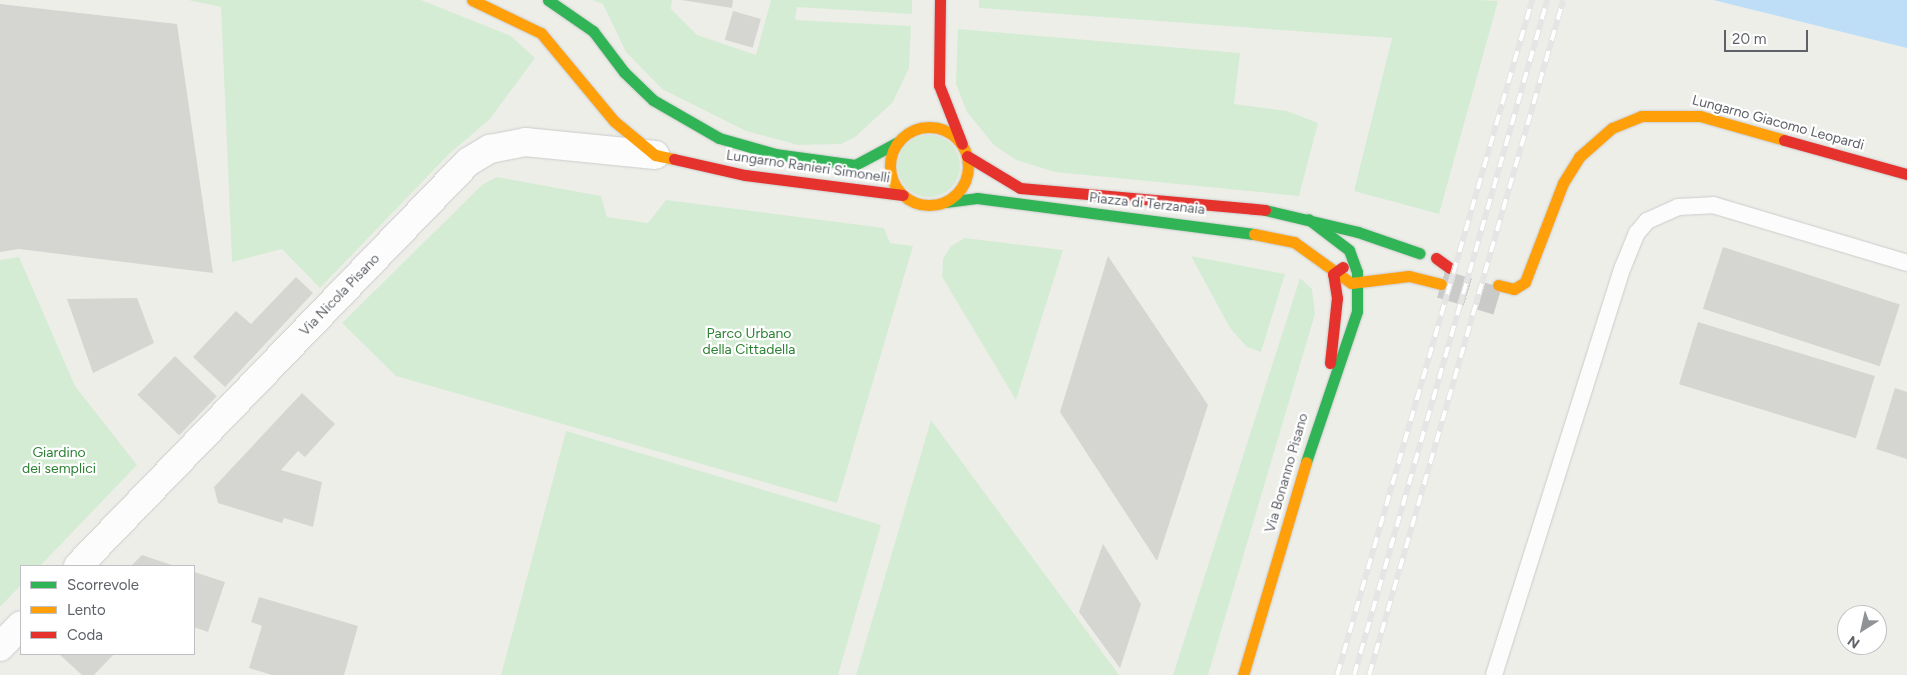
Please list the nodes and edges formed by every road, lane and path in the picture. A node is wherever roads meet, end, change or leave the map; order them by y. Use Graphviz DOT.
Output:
graph roads {
  1 [pos="472,0"];
  2 [pos="548,0"];
  3 [pos="940,0"];
  4 [pos="898,142"];
  5 [pos="962,144"];
  6 [pos="655,155"];
  7 [pos="967,156"];
  8 [pos="1907,174"];
  9 [pos="903,195"];
  10 [pos="944,202"];
  11 [pos="1308,219"];
  12 [pos="1370,258"];
  13 [pos="1414,260"];
  14 [pos="1355,263"];
  15 [pos="1434,263"];
  16 [pos="1907,264"];
  17 [pos="1450,268"];
  18 [pos="1333,274"];
  19 [pos="1358,282"];
  20 [pos="1441,284"];
  21 [pos="1498,285"];
  22 [pos="1522,285"];
  23 [pos="1504,302"];
  24 [pos="1328,387"];
  25 [pos="79,565"];
  26 [pos="20,626"];
  27 [pos="0,647"];
  28 [pos="1243,675"];
  29 [pos="1494,675"];
  1 -- 6 [label="main road, Lungarno Ranieri Simonelli"];
  2 -- 4 [label="main road, Lungarno Ranieri Simonelli"];
  3 -- 5 [label="main road"];
  4 -- 5 [label="main road"];
  4 -- 9 [label="main road"];
  5 -- 7 [label="main road"];
  6 -- 9 [label="main road, Lungarno Ranieri Simonelli"];
  6 -- 25 [label="street, Via Nicola Pisano"];
  7 -- 10 [label="main road"];
  7 -- 11 [label="main road, Piazza di Terzanaia"];
  8 -- 22 [label="main road, Lungarno Giacomo Leopardi"];
  9 -- 10 [label="main road"];
  10 -- 18 [label="main road, Piazza di Terzanaia"];
  11 -- 13 [label="main road, Piazza di Terzanaia"];
  11 -- 14 [label="main road, Via Bonanno Pisano"];
  12 -- 14 [label="main road"];
  14 -- 18 [label="main road"];
  14 -- 19 [label="main road, Via Bonanno Pisano"];
  15 -- 17 [label="main road"];
  16 -- 29 [label="lane"];
  18 -- 19 [label="main road, Piazza di Terzanaia"];
  18 -- 24 [label="main road"];
  19 -- 20 [label="main road"];
  19 -- 24 [label="main road, Via Bonanno Pisano"];
  21 -- 22 [label="main road"];
  22 -- 23 [label="main road"];
  24 -- 28 [label="main road, Via Bonanno Pisano"];
  26 -- 27 [label="street"];
}
